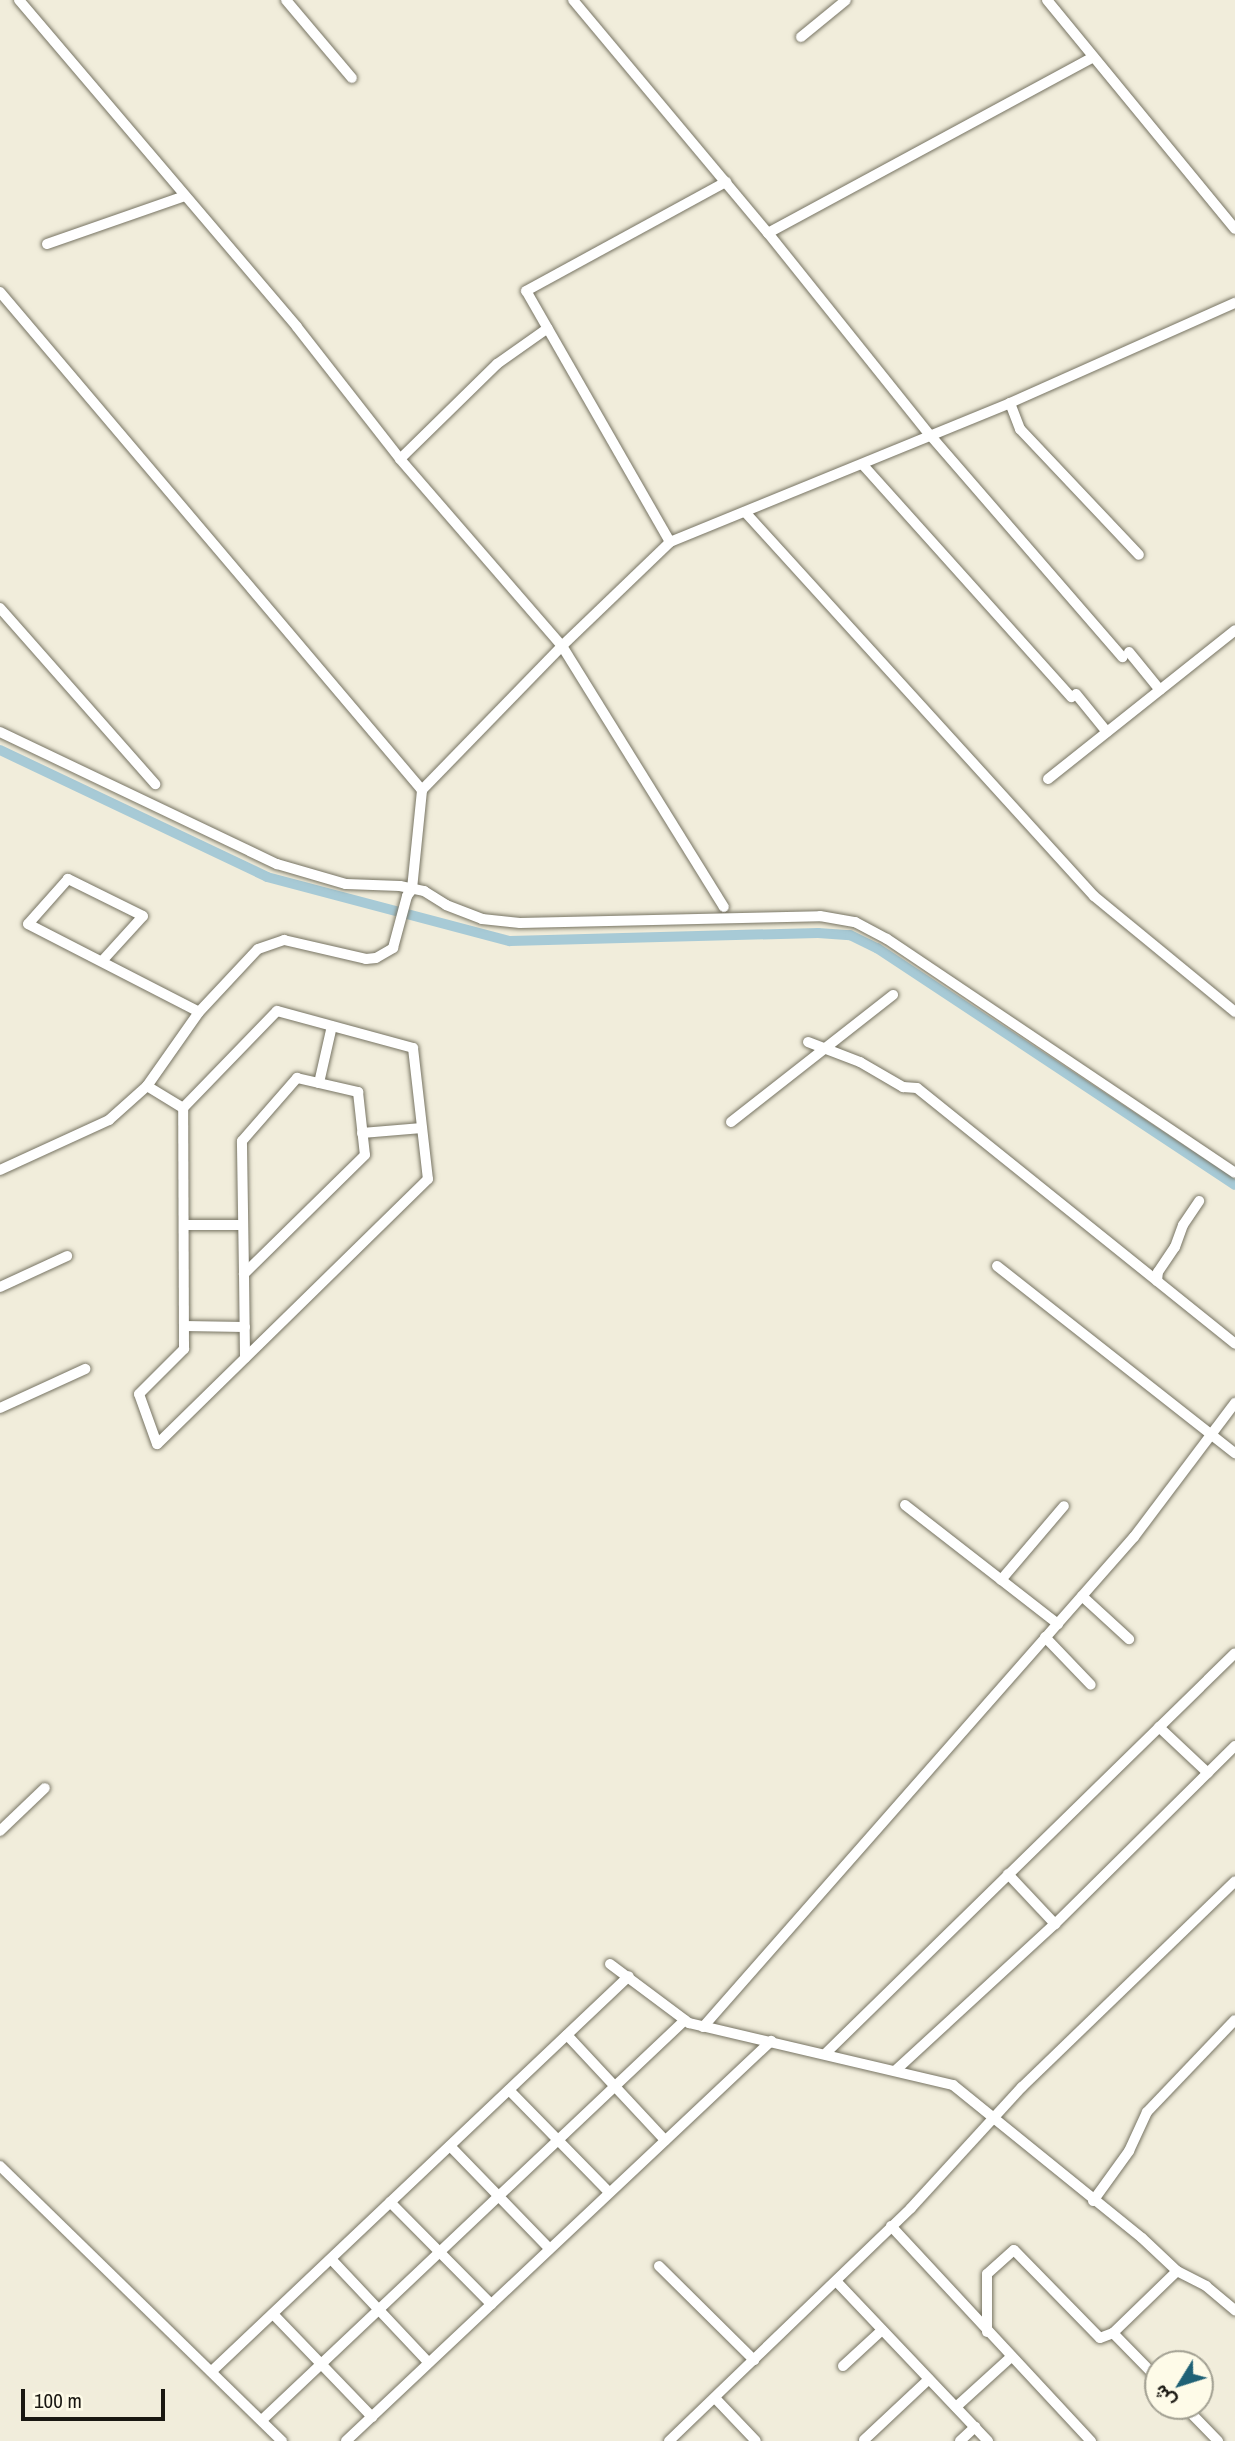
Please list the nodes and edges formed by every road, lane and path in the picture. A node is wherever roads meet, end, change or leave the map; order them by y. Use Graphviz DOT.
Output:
graph roads {
  1 [pos="19,0"];
  2 [pos="286,0"];
  3 [pos="573,0"];
  4 [pos="846,0"];
  5 [pos="1047,0"];
  6 [pos="801,37"];
  7 [pos="1094,57"];
  8 [pos="352,78"];
  9 [pos="726,182"];
  10 [pos="185,196"];
  11 [pos="1235,229"];
  12 [pos="768,233"];
  13 [pos="47,244"];
  14 [pos="0,292"];
  15 [pos="1235,303"];
  16 [pos="548,328"];
  17 [pos="1010,403"];
  18 [pos="930,435"];
  19 [pos="400,458"];
  20 [pos="863,465"];
  21 [pos="745,512"];
  22 [pos="670,542"];
  23 [pos="1139,555"];
  24 [pos="0,608"];
  25 [pos="1235,630"];
  26 [pos="562,646"];
  27 [pos="1160,690"];
  28 [pos="0,732"];
  29 [pos="1107,732"];
  30 [pos="1048,779"];
  31 [pos="155,784"];
  32 [pos="422,790"];
  33 [pos="410,892"];
  34 [pos="724,906"];
  35 [pos="103,960"];
  36 [pos="893,995"];
  37 [pos="199,1012"];
  38 [pos="1235,1012"];
  39 [pos="332,1026"];
  40 [pos="808,1042"];
  41 [pos="825,1049"];
  42 [pos="319,1083"];
  43 [pos="147,1086"];
  44 [pos="183,1108"];
  45 [pos="732,1122"];
  46 [pos="422,1128"];
  47 [pos="362,1133"];
  48 [pos="0,1170"];
  49 [pos="1235,1173"];
  50 [pos="1199,1201"];
  51 [pos="184,1225"];
  52 [pos="243,1225"];
  53 [pos="67,1256"];
  54 [pos="997,1266"];
  55 [pos="244,1274"];
  56 [pos="1157,1281"];
  57 [pos="0,1287"];
  58 [pos="184,1326"];
  59 [pos="245,1327"];
  60 [pos="1235,1344"];
  61 [pos="246,1358"];
  62 [pos="85,1368"];
  63 [pos="1235,1403"];
  64 [pos="0,1408"];
  65 [pos="1211,1433"];
  66 [pos="1235,1452"];
  67 [pos="905,1505"];
  68 [pos="1064,1506"];
  69 [pos="1001,1580"];
  70 [pos="1083,1595"];
  71 [pos="1058,1624"];
  72 [pos="1045,1637"];
  73 [pos="1129,1639"];
  74 [pos="1235,1653"];
  75 [pos="1091,1685"];
  76 [pos="1158,1727"];
  77 [pos="1235,1746"];
  78 [pos="1208,1773"];
  79 [pos="45,1788"];
  80 [pos="0,1831"];
  81 [pos="1008,1874"];
  82 [pos="1235,1881"];
  83 [pos="1055,1924"];
  84 [pos="610,1964"];
  85 [pos="629,1976"];
  86 [pos="685,2020"];
  87 [pos="1235,2020"];
  88 [pos="703,2027"];
  89 [pos="567,2035"];
  90 [pos="771,2041"];
  91 [pos="825,2054"];
  92 [pos="896,2070"];
  93 [pos="616,2086"];
  94 [pos="509,2090"];
  95 [pos="995,2118"];
  96 [pos="665,2140"];
  97 [pos="558,2141"];
  98 [pos="450,2146"];
  99 [pos="0,2166"];
  100 [pos="610,2192"];
  101 [pos="498,2195"];
  102 [pos="1093,2200"];
  103 [pos="390,2202"];
  104 [pos="891,2226"];
  105 [pos="549,2249"];
  106 [pos="440,2251"];
  107 [pos="331,2259"];
  108 [pos="659,2266"];
  109 [pos="1177,2271"];
  110 [pos="836,2281"];
  111 [pos="491,2304"];
  112 [pos="379,2308"];
  113 [pos="1235,2310"];
  114 [pos="273,2314"];
  115 [pos="882,2330"];
  116 [pos="987,2332"];
  117 [pos="1113,2333"];
  118 [pos="1011,2357"];
  119 [pos="754,2360"];
  120 [pos="428,2362"];
  121 [pos="321,2364"];
  122 [pos="1144,2365"];
  123 [pos="843,2366"];
  124 [pos="212,2371"];
  125 [pos="929,2379"];
  126 [pos="715,2398"];
  127 [pos="956,2407"];
  128 [pos="372,2417"];
  129 [pos="262,2420"];
  130 [pos="1198,2420"];
  131 [pos="975,2427"];
  132 [pos="864,2440"];
  133 [pos="282,2441"];
  134 [pos="346,2441"];
  135 [pos="669,2441"];
  136 [pos="755,2441"];
  137 [pos="960,2441"];
  138 [pos="988,2441"];
  139 [pos="1091,2441"];
  140 [pos="1218,2441"];
  1 -- 10 [label="street"];
  2 -- 8 [label="street"];
  3 -- 9 [label="street"];
  4 -- 6 [label="street"];
  5 -- 7 [label="street"];
  7 -- 11 [label="street"];
  7 -- 12 [label="street"];
  9 -- 12 [label="street"];
  9 -- 16 [label="street"];
  10 -- 13 [label="street"];
  10 -- 19 [label="street"];
  12 -- 18 [label="street"];
  14 -- 32 [label="street"];
  15 -- 17 [label="street"];
  16 -- 19 [label="street"];
  16 -- 22 [label="street"];
  17 -- 18 [label="street"];
  17 -- 23 [label="street"];
  18 -- 20 [label="street"];
  18 -- 27 [label="street"];
  19 -- 26 [label="street"];
  20 -- 21 [label="street"];
  20 -- 29 [label="street"];
  21 -- 22 [label="street"];
  21 -- 38 [label="street"];
  22 -- 26 [label="street"];
  24 -- 31 [label="street"];
  25 -- 27 [label="street"];
  26 -- 32 [label="street"];
  26 -- 34 [label="street"];
  27 -- 29 [label="street"];
  28 -- 33 [label="street"];
  29 -- 30 [label="street"];
  32 -- 33 [label="street"];
  33 -- 37 [label="street"];
  33 -- 49 [label="street"];
  35 -- 35 [label="street"];
  35 -- 37 [label="street"];
  36 -- 41 [label="street"];
  37 -- 43 [label="street"];
  39 -- 42 [label="street"];
  39 -- 44 [label="street"];
  39 -- 46 [label="street"];
  40 -- 41 [label="street"];
  41 -- 45 [label="street"];
  41 -- 56 [label="street"];
  42 -- 47 [label="street"];
  42 -- 52 [label="street"];
  43 -- 44 [label="street"];
  43 -- 48 [label="street"];
  44 -- 51 [label="street"];
  46 -- 47 [label="street"];
  46 -- 61 [label="street"];
  47 -- 55 [label="street"];
  50 -- 56 [label="street"];
  51 -- 52 [label="street"];
  51 -- 58 [label="street"];
  52 -- 55 [label="street"];
  53 -- 57 [label="street"];
  54 -- 65 [label="street"];
  55 -- 59 [label="street"];
  56 -- 60 [label="street"];
  58 -- 59 [label="street"];
  58 -- 61 [label="street"];
  59 -- 61 [label="street"];
  62 -- 64 [label="street"];
  63 -- 65 [label="street"];
  65 -- 66 [label="street"];
  65 -- 70 [label="street"];
  67 -- 69 [label="street"];
  68 -- 69 [label="street"];
  69 -- 71 [label="street"];
  70 -- 71 [label="street"];
  70 -- 73 [label="street"];
  71 -- 72 [label="street"];
  72 -- 75 [label="street"];
  72 -- 88 [label="street"];
  74 -- 76 [label="street"];
  76 -- 78 [label="street"];
  76 -- 81 [label="street"];
  77 -- 78 [label="street"];
  78 -- 83 [label="street"];
  79 -- 80 [label="street"];
  81 -- 83 [label="street"];
  81 -- 91 [label="street"];
  82 -- 95 [label="street"];
  83 -- 92 [label="street"];
  84 -- 85 [label="street"];
  85 -- 86 [label="street"];
  85 -- 89 [label="street"];
  86 -- 88 [label="street"];
  86 -- 93 [label="street"];
  87 -- 102 [label="street"];
  88 -- 90 [label="street"];
  89 -- 93 [label="street"];
  89 -- 94 [label="street"];
  90 -- 91 [label="street"];
  90 -- 96 [label="street"];
  91 -- 92 [label="street"];
  92 -- 95 [label="street"];
  93 -- 96 [label="street"];
  93 -- 97 [label="street"];
  94 -- 97 [label="street"];
  94 -- 98 [label="street"];
  95 -- 102 [label="street"];
  95 -- 104 [label="street"];
  96 -- 100 [label="street"];
  97 -- 100 [label="street"];
  97 -- 101 [label="street"];
  98 -- 101 [label="street"];
  98 -- 103 [label="street"];
  99 -- 124 [label="street"];
  100 -- 105 [label="street"];
  101 -- 105 [label="street"];
  101 -- 106 [label="street"];
  102 -- 109 [label="street"];
  103 -- 106 [label="street"];
  103 -- 107 [label="street"];
  104 -- 110 [label="street"];
  104 -- 116 [label="street"];
  105 -- 111 [label="street"];
  106 -- 111 [label="street"];
  106 -- 112 [label="street"];
  107 -- 112 [label="street"];
  107 -- 114 [label="street"];
  108 -- 119 [label="street"];
  109 -- 113 [label="street"];
  109 -- 117 [label="street"];
  110 -- 115 [label="street"];
  110 -- 119 [label="street"];
  111 -- 120 [label="street"];
  112 -- 120 [label="street"];
  112 -- 121 [label="street"];
  114 -- 121 [label="street"];
  114 -- 124 [label="street"];
  115 -- 123 [label="street"];
  115 -- 125 [label="street"];
  116 -- 117 [label="street"];
  116 -- 118 [label="street"];
  117 -- 122 [label="street"];
  118 -- 127 [label="street"];
  118 -- 139 [label="street"];
  119 -- 126 [label="street"];
  120 -- 128 [label="street"];
  121 -- 128 [label="street"];
  121 -- 129 [label="street"];
  124 -- 129 [label="street"];
  125 -- 127 [label="street"];
  125 -- 132 [label="street"];
  126 -- 135 [label="street"];
  126 -- 136 [label="street"];
  127 -- 131 [label="street"];
  128 -- 134 [label="street"];
  129 -- 133 [label="street"];
  130 -- 140 [label="street"];
  131 -- 137 [label="street"];
  131 -- 138 [label="street"];
}
